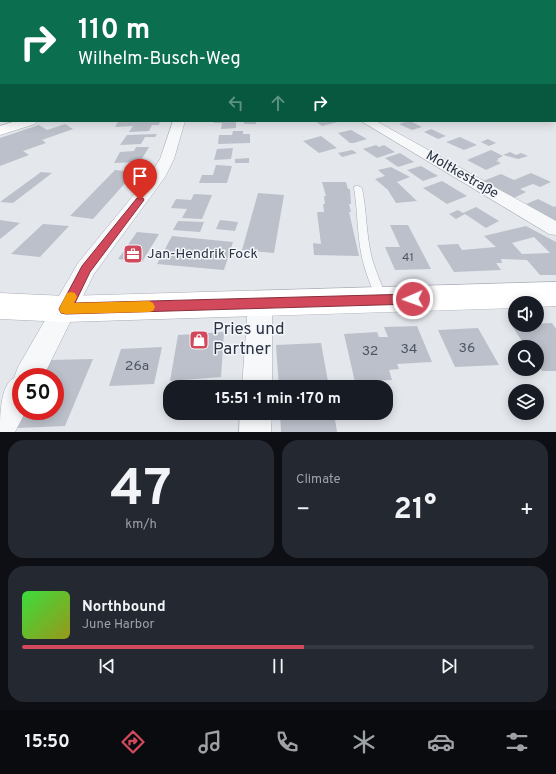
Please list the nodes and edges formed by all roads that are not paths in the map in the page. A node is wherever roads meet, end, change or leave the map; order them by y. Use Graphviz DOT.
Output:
graph roads {
  1 [pos="27,122"];
  2 [pos="179,122"];
  3 [pos="369,122"];
  4 [pos="0,131"];
  5 [pos="358,188"];
  6 [pos="556,230"];
  7 [pos="556,294"];
  8 [pos="382,300"];
  9 [pos="260,304"];
  10 [pos="0,306"];
  11 [pos="66,309"];
  12 [pos="33,368"];
  13 [pos="257,380"];
  14 [pos="12,406"];
  15 [pos="256,420"];
  16 [pos="0,428"];
  17 [pos="255,432"];
  1 -- 4 [label="main road"];
  2 -- 11 [label="street"];
  3 -- 6 [label="street, Moltkestraße"];
  5 -- 8 [label="lane"];
  7 -- 8 [label="main road"];
  8 -- 9 [label="main road"];
  9 -- 11 [label="main road"];
  9 -- 13 [label="street"];
  10 -- 11 [label="main road"];
  11 -- 12 [label="street"];
  14 -- 16 [label="street"];
  15 -- 17 [label="street"];
}
